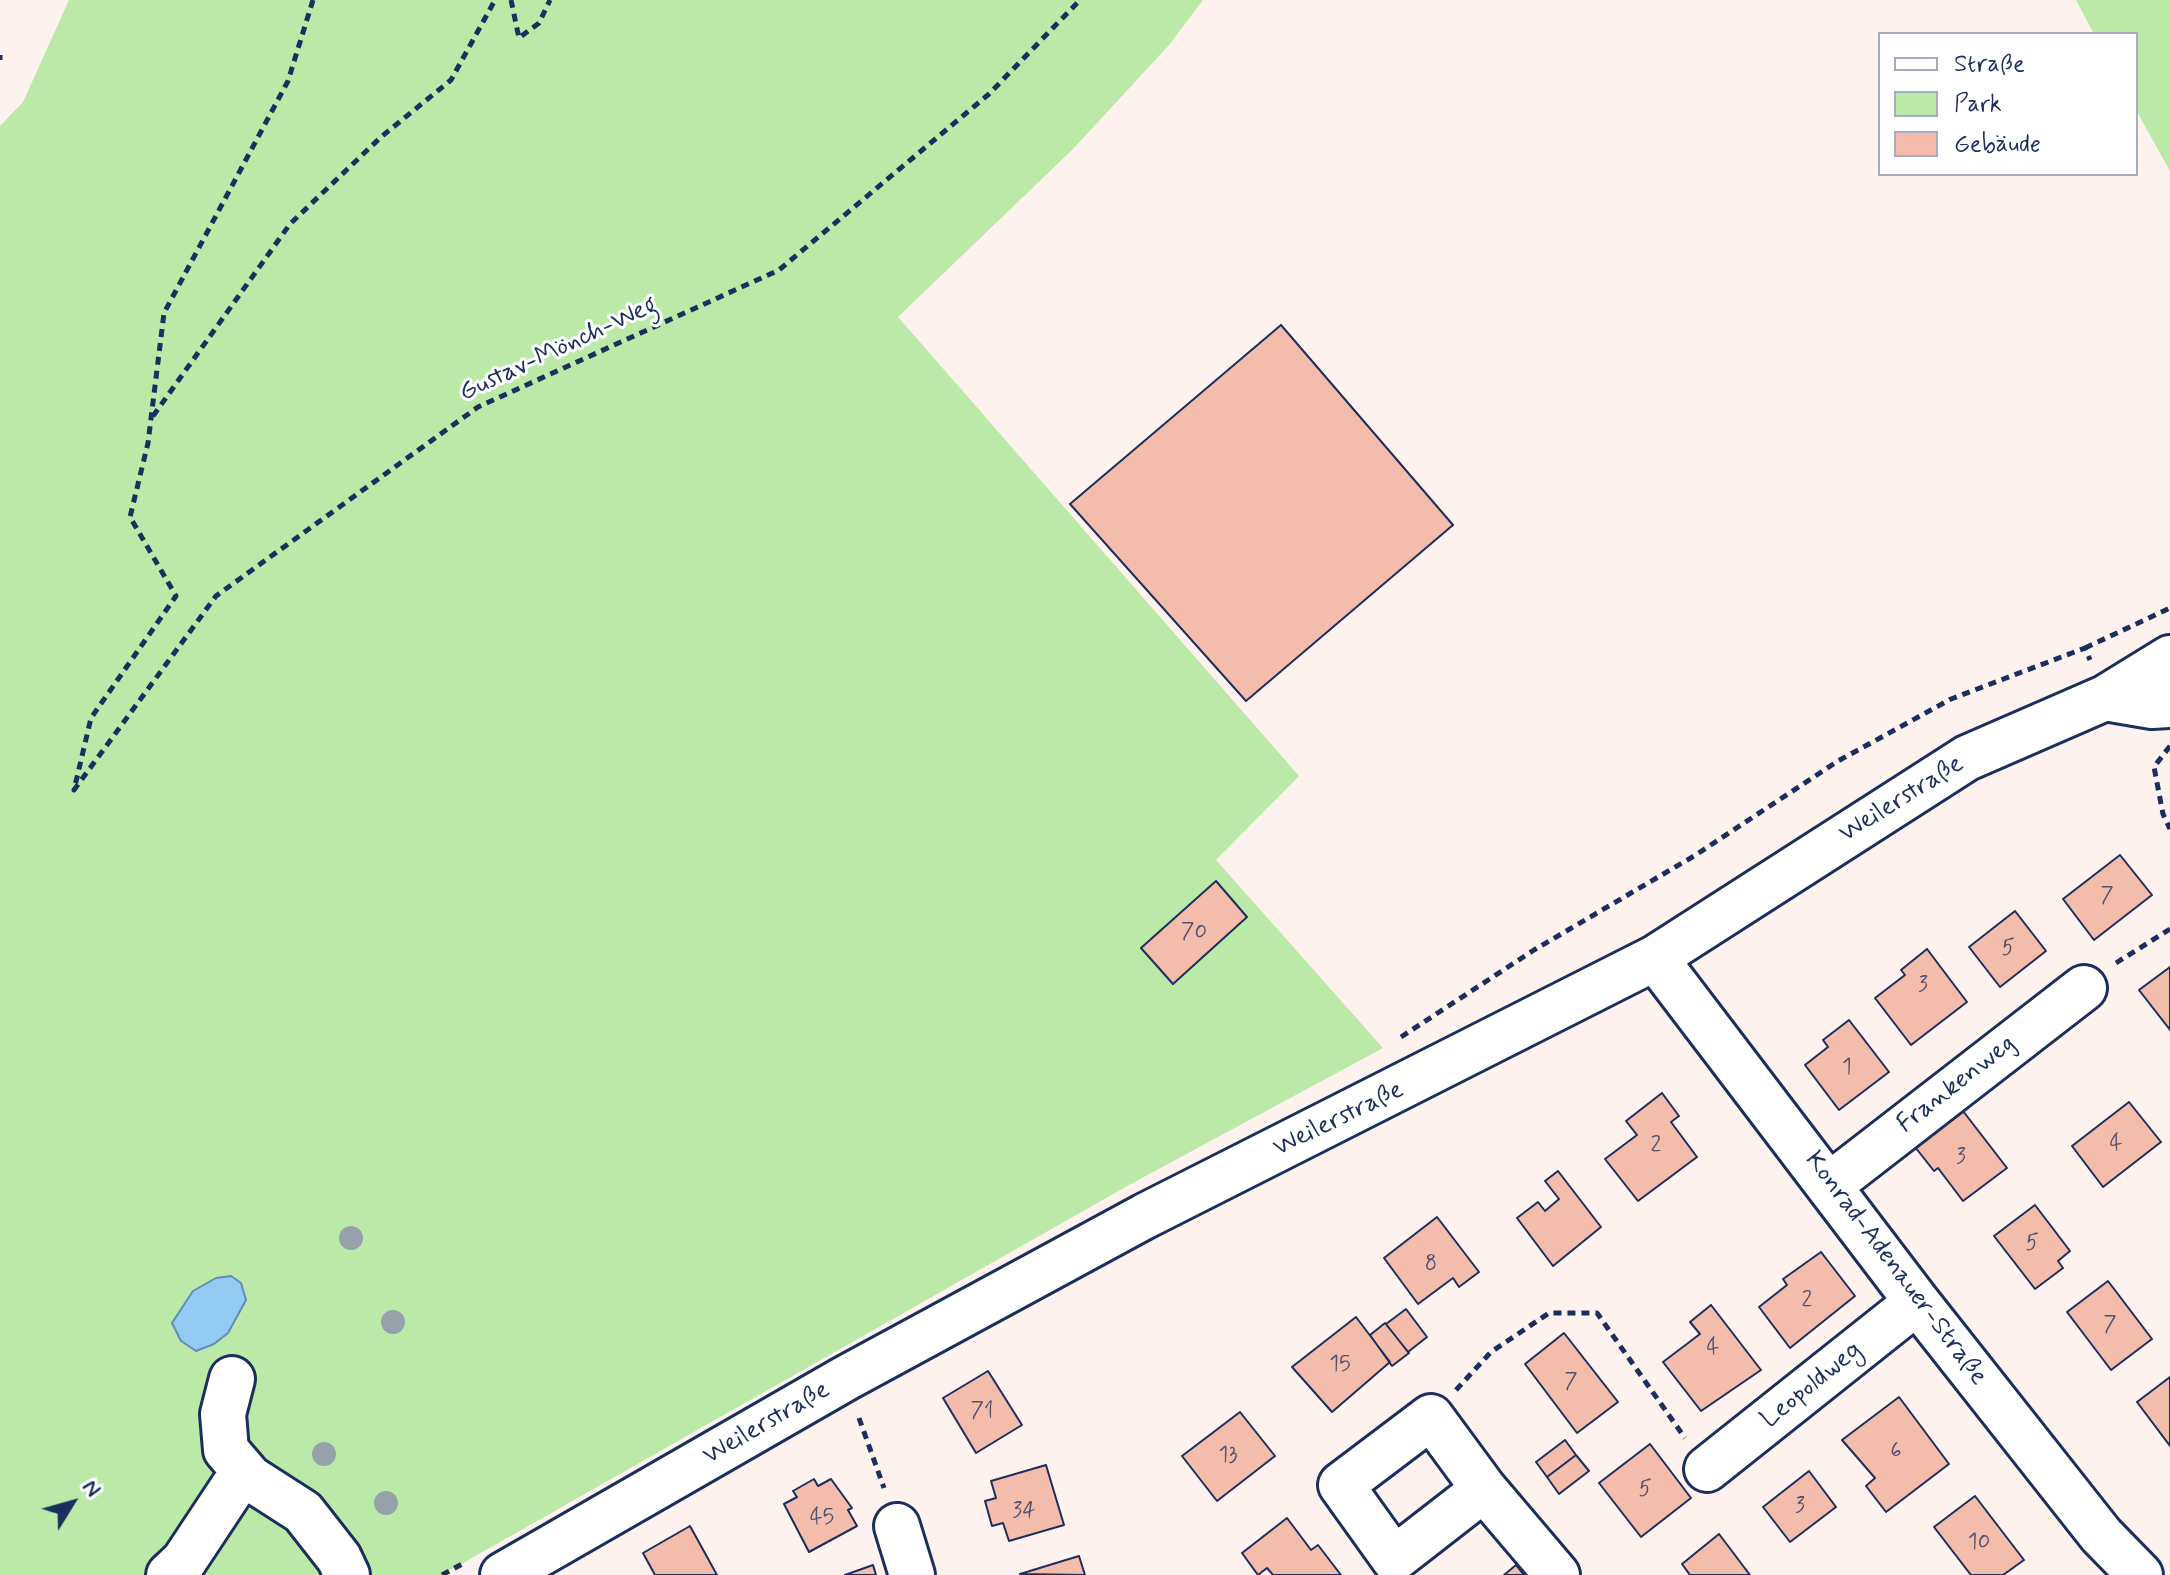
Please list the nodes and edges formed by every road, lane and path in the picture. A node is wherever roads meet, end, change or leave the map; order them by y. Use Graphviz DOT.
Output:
graph roads {
  1 [pos="313,0"];
  2 [pos="495,0"];
  3 [pos="511,0"];
  4 [pos="550,0"];
  5 [pos="1080,0"];
  6 [pos="152,416"];
  7 [pos="2170,608"];
  8 [pos="2085,648"];
  9 [pos="2170,658"];
  10 [pos="2105,698"];
  11 [pos="2170,705"];
  12 [pos="2170,746"];
  13 [pos="2170,829"];
  14 [pos="2170,929"];
  15 [pos="1655,958"];
  16 [pos="2084,988"];
  17 [pos="1441,1013"];
  18 [pos="1831,1184"];
  19 [pos="1917,1302"];
  20 [pos="846,1378"];
  21 [pos="232,1379"];
  22 [pos="1431,1417"];
  23 [pos="1707,1469"];
  24 [pos="250,1478"];
  25 [pos="1484,1489"];
  26 [pos="897,1526"];
  27 [pos="169,1575"];
  28 [pos="347,1575"];
  29 [pos="503,1575"];
  30 [pos="912,1575"];
  31 [pos="1557,1575"];
  32 [pos="2140,1575"];
  1 -- 6 [label="path"];
  2 -- 6 [label="path"];
  3 -- 4 [label="path"];
  5 -- 6 [label="path, Gustav-Mönch-Weg"];
  7 -- 8 [label="path"];
  8 -- 10 [label="path"];
  8 -- 17 [label="path"];
  9 -- 10 [label="street, Weilerstraße"];
  10 -- 11 [label="street"];
  10 -- 15 [label="street, Weilerstraße"];
  12 -- 13 [label="path"];
  14 -- 16 [label="path"];
  15 -- 18 [label="street, Konrad-Adenauer-Straße"];
  15 -- 20 [label="street, Weilerstraße"];
  16 -- 18 [label="street, Frankenweg"];
  18 -- 19 [label="street, Konrad-Adenauer-Straße"];
  19 -- 23 [label="street, Leopoldweg"];
  19 -- 32 [label="street, Konrad-Adenauer-Straße"];
  20 -- 26 [label="path"];
  20 -- 29 [label="street, Weilerstraße"];
  21 -- 24 [label="street"];
  22 -- 23 [label="path"];
  22 -- 25 [label="street"];
  22 -- 25 [label="street"];
  24 -- 27 [label="street"];
  24 -- 28 [label="street"];
  25 -- 31 [label="street"];
  26 -- 30 [label="street"];
}
